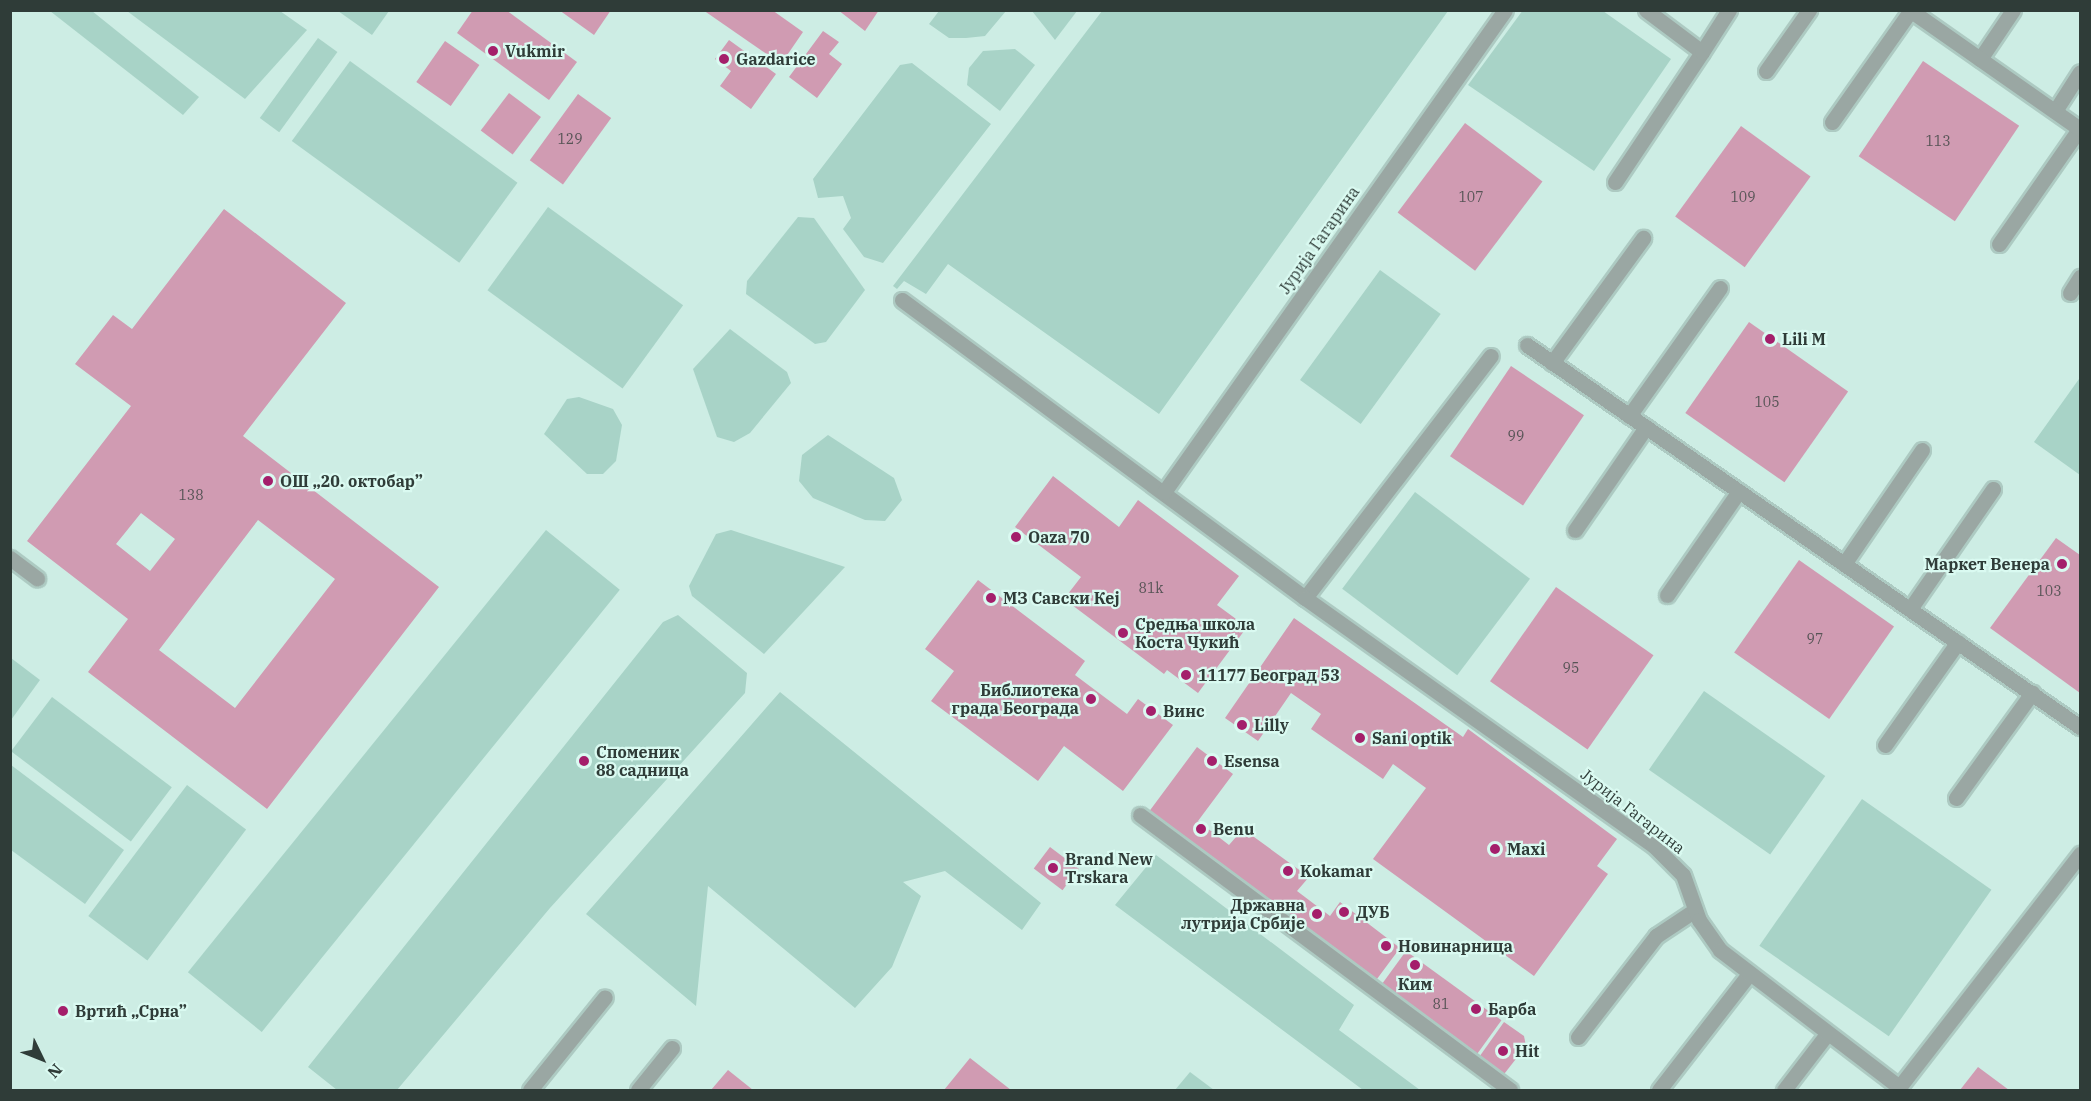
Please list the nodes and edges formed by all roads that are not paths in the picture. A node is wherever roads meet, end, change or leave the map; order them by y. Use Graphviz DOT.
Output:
graph roads {
  1 [pos="1505,10"];
  2 [pos="1646,10"];
  3 [pos="1729,10"];
  4 [pos="1809,10"];
  5 [pos="2013,10"];
  6 [pos="1911,11"];
  7 [pos="1702,51"];
  8 [pos="1980,59"];
  9 [pos="1766,71"];
  10 [pos="2080,72"];
  11 [pos="2055,111"];
  12 [pos="1832,122"];
  13 [pos="2080,128"];
  14 [pos="1615,182"];
  15 [pos="1643,238"];
  16 [pos="1999,244"];
  17 [pos="2080,277"];
  18 [pos="1720,288"];
  19 [pos="2070,293"];
  20 [pos="903,300"];
  21 [pos="1527,345"];
  22 [pos="1491,356"];
  23 [pos="1552,363"];
  24 [pos="1629,416"];
  25 [pos="1646,427"];
  26 [pos="1922,450"];
  27 [pos="1993,489"];
  28 [pos="1739,491"];
  29 [pos="1164,492"];
  30 [pos="1575,530"];
  31 [pos="10,558"];
  32 [pos="1844,564"];
  33 [pos="37,578"];
  34 [pos="1667,596"];
  35 [pos="1305,598"];
  36 [pos="1910,609"];
  37 [pos="1958,642"];
  38 [pos="2032,693"];
  39 [pos="2080,727"];
  40 [pos="1885,746"];
  41 [pos="1956,798"];
  42 [pos="1140,815"];
  43 [pos="2080,854"];
  44 [pos="1695,910"];
  45 [pos="1749,974"];
  46 [pos="605,997"];
  47 [pos="1827,1034"];
  48 [pos="1578,1037"];
  49 [pos="672,1048"];
  50 [pos="1898,1089"];
  51 [pos="530,1090"];
  52 [pos="638,1090"];
  53 [pos="1510,1090"];
  54 [pos="1659,1090"];
  55 [pos="1784,1090"];
  1 -- 29 [label="street, Јурија Гагарина"];
  2 -- 7 [label="street"];
  3 -- 7 [label="street"];
  4 -- 9 [label="street"];
  5 -- 8 [label="street"];
  6 -- 8 [label="street"];
  6 -- 12 [label="street"];
  7 -- 14 [label="street"];
  8 -- 11 [label="street"];
  10 -- 11 [label="street"];
  11 -- 13 [label="street"];
  13 -- 16 [label="street"];
  15 -- 23 [label="street"];
  17 -- 19 [label="street"];
  18 -- 24 [label="street"];
  20 -- 29 [label="street, Јурија Гагарина"];
  21 -- 23 [label="street"];
  22 -- 35 [label="street"];
  23 -- 24 [label="street"];
  24 -- 25 [label="street"];
  25 -- 28 [label="street"];
  25 -- 30 [label="street"];
  26 -- 32 [label="street"];
  27 -- 36 [label="street"];
  28 -- 32 [label="street"];
  28 -- 34 [label="street"];
  29 -- 35 [label="street, Јурија Гагарина"];
  31 -- 33 [label="street"];
  32 -- 36 [label="street"];
  35 -- 44 [label="street, Јурија Гагарина"];
  36 -- 37 [label="street"];
  37 -- 38 [label="street"];
  37 -- 40 [label="street"];
  38 -- 39 [label="street"];
  38 -- 41 [label="street"];
  42 -- 53 [label="street"];
  43 -- 50 [label="street, Јурија Гагарина"];
  44 -- 45 [label="street, Јурија Гагарина"];
  44 -- 48 [label="street"];
  45 -- 47 [label="street, Јурија Гагарина"];
  45 -- 54 [label="street"];
  46 -- 51 [label="street"];
  47 -- 50 [label="street, Јурија Гагарина"];
  47 -- 55 [label="street"];
  49 -- 52 [label="street"];
}
